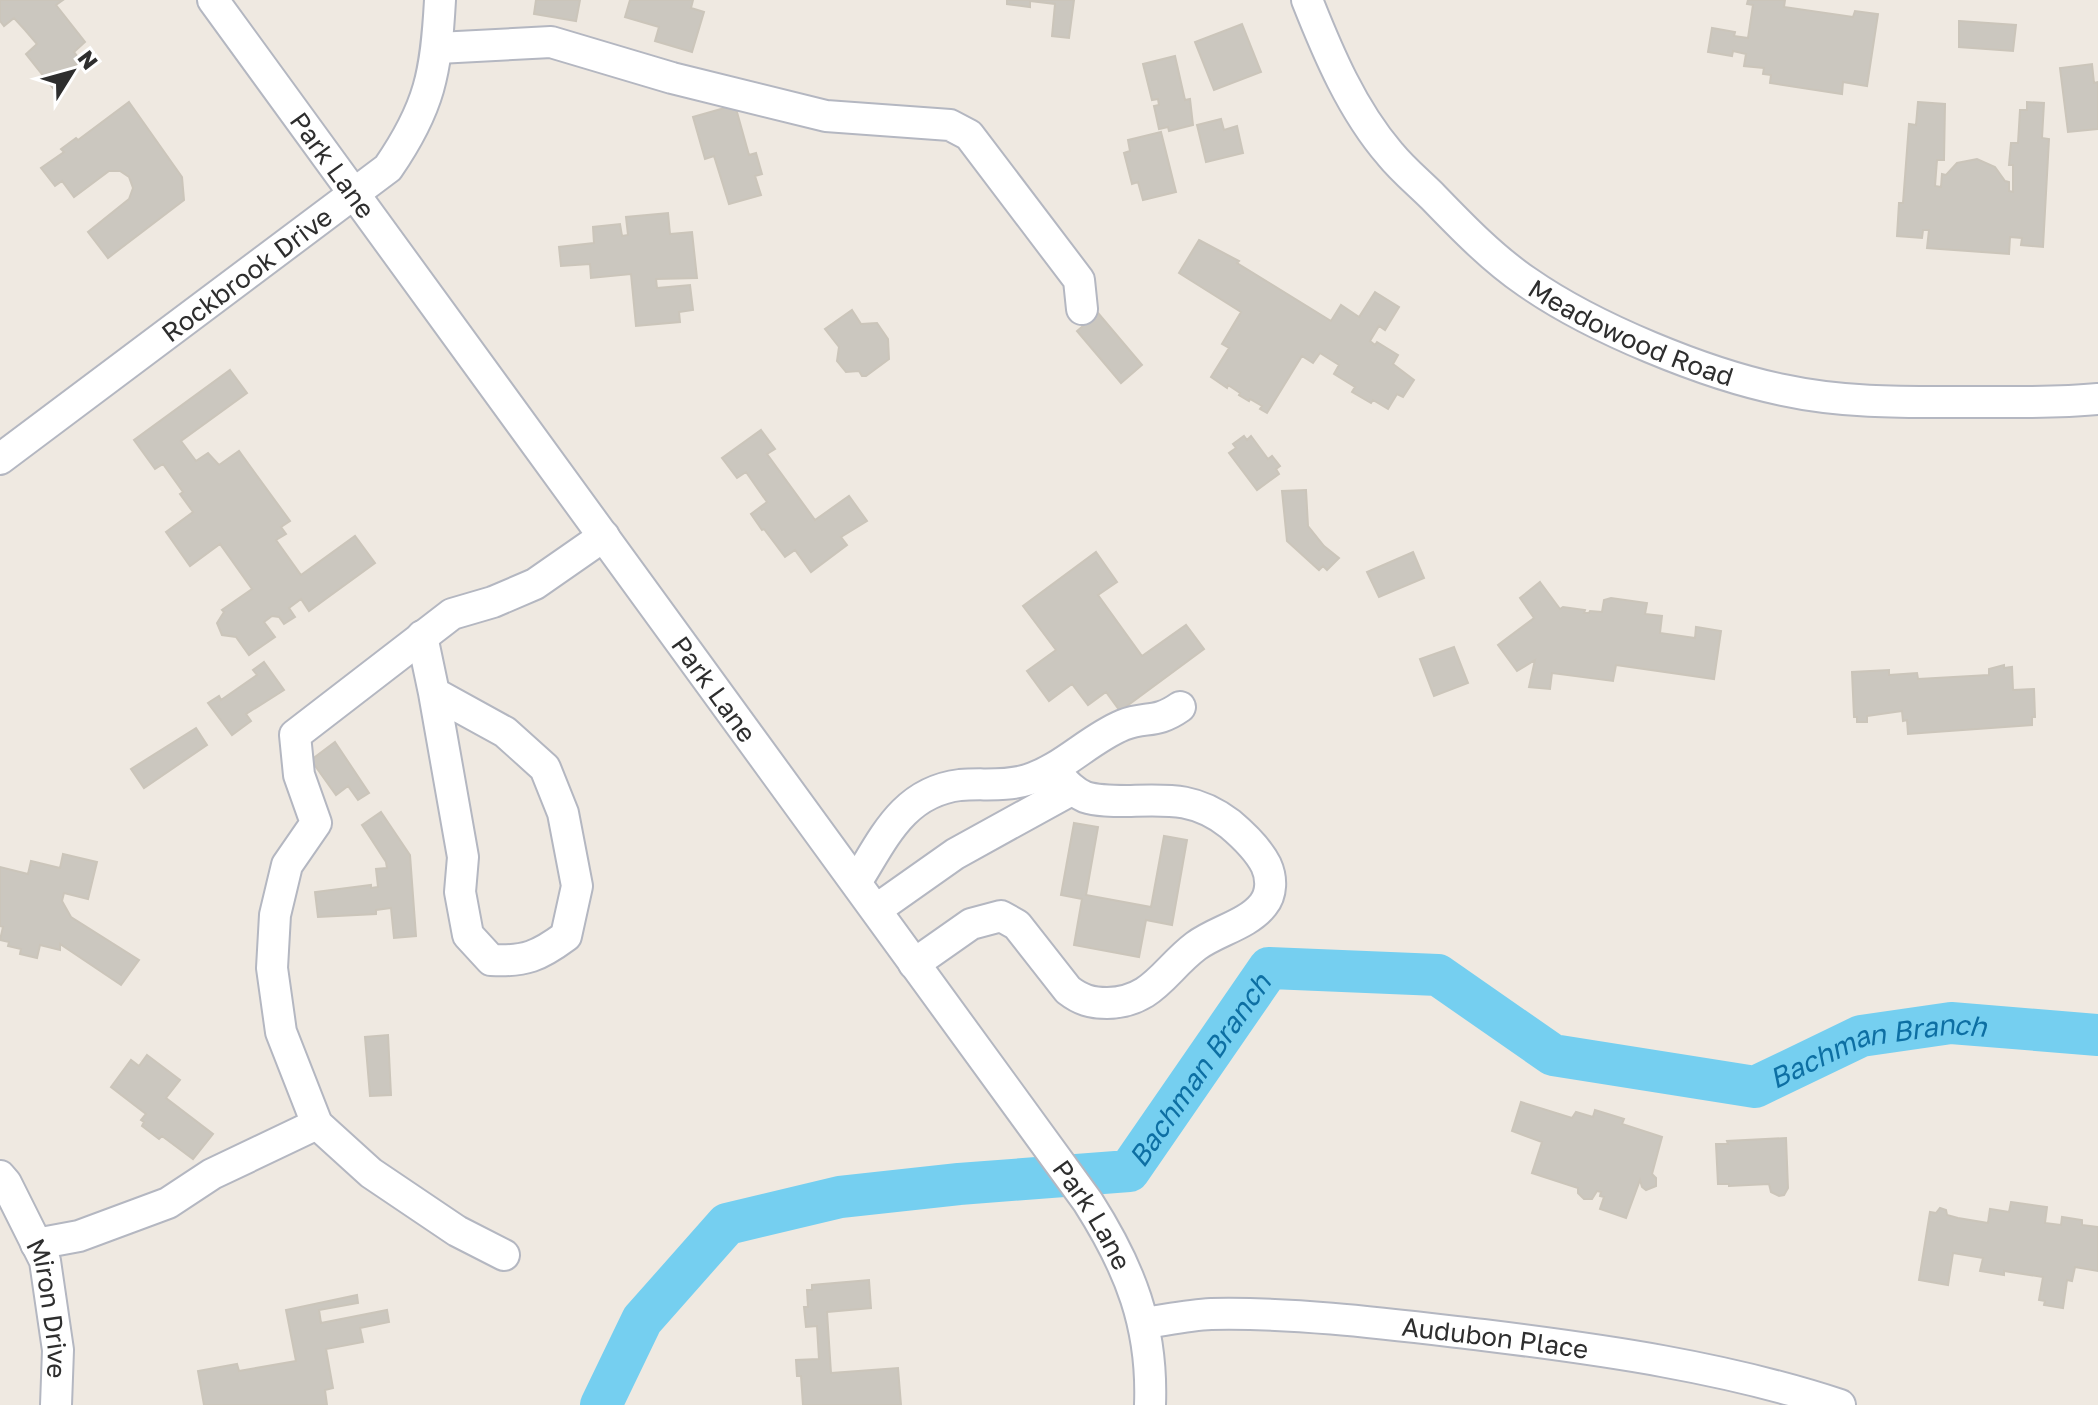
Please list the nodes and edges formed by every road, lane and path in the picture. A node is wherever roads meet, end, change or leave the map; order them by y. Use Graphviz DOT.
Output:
graph roads {
  1 [pos="213,0"];
  2 [pos="440,0"];
  3 [pos="1307,0"];
  4 [pos="438,48"];
  5 [pos="354,194"];
  6 [pos="1082,309"];
  7 [pos="2098,399"];
  8 [pos="0,459"];
  9 [pos="604,536"];
  10 [pos="422,636"];
  11 [pos="434,693"];
  12 [pos="1180,707"];
  13 [pos="1062,779"];
  14 [pos="857,881"];
  15 [pos="877,909"];
  16 [pos="914,964"];
  17 [pos="317,1124"];
  18 [pos="0,1176"];
  19 [pos="36,1244"];
  20 [pos="504,1255"];
  21 [pos="1145,1323"];
  22 [pos="56,1405"];
  23 [pos="1150,1405"];
  24 [pos="1840,1405"];
  1 -- 5 [label="street, Park Lane"];
  2 -- 4 [label="street, Rockbrook Drive"];
  3 -- 7 [label="street, Meadowood Road"];
  4 -- 5 [label="street, Rockbrook Drive"];
  4 -- 6 [label="street"];
  5 -- 8 [label="street, Rockbrook Drive"];
  5 -- 9 [label="street, Park Lane"];
  9 -- 10 [label="street"];
  9 -- 14 [label="street, Park Lane"];
  10 -- 11 [label="street"];
  10 -- 17 [label="street"];
  11 -- 11 [label="street"];
  12 -- 13 [label="street"];
  13 -- 14 [label="street"];
  13 -- 15 [label="street"];
  13 -- 16 [label="street"];
  14 -- 15 [label="street, Park Lane"];
  15 -- 16 [label="street, Park Lane"];
  16 -- 21 [label="street, Park Lane"];
  17 -- 19 [label="street"];
  17 -- 20 [label="street"];
  18 -- 19 [label="street, Miron Drive"];
  19 -- 22 [label="street, Miron Drive"];
  21 -- 23 [label="street, Park Lane"];
  21 -- 24 [label="street, Audubon Place"];
}
